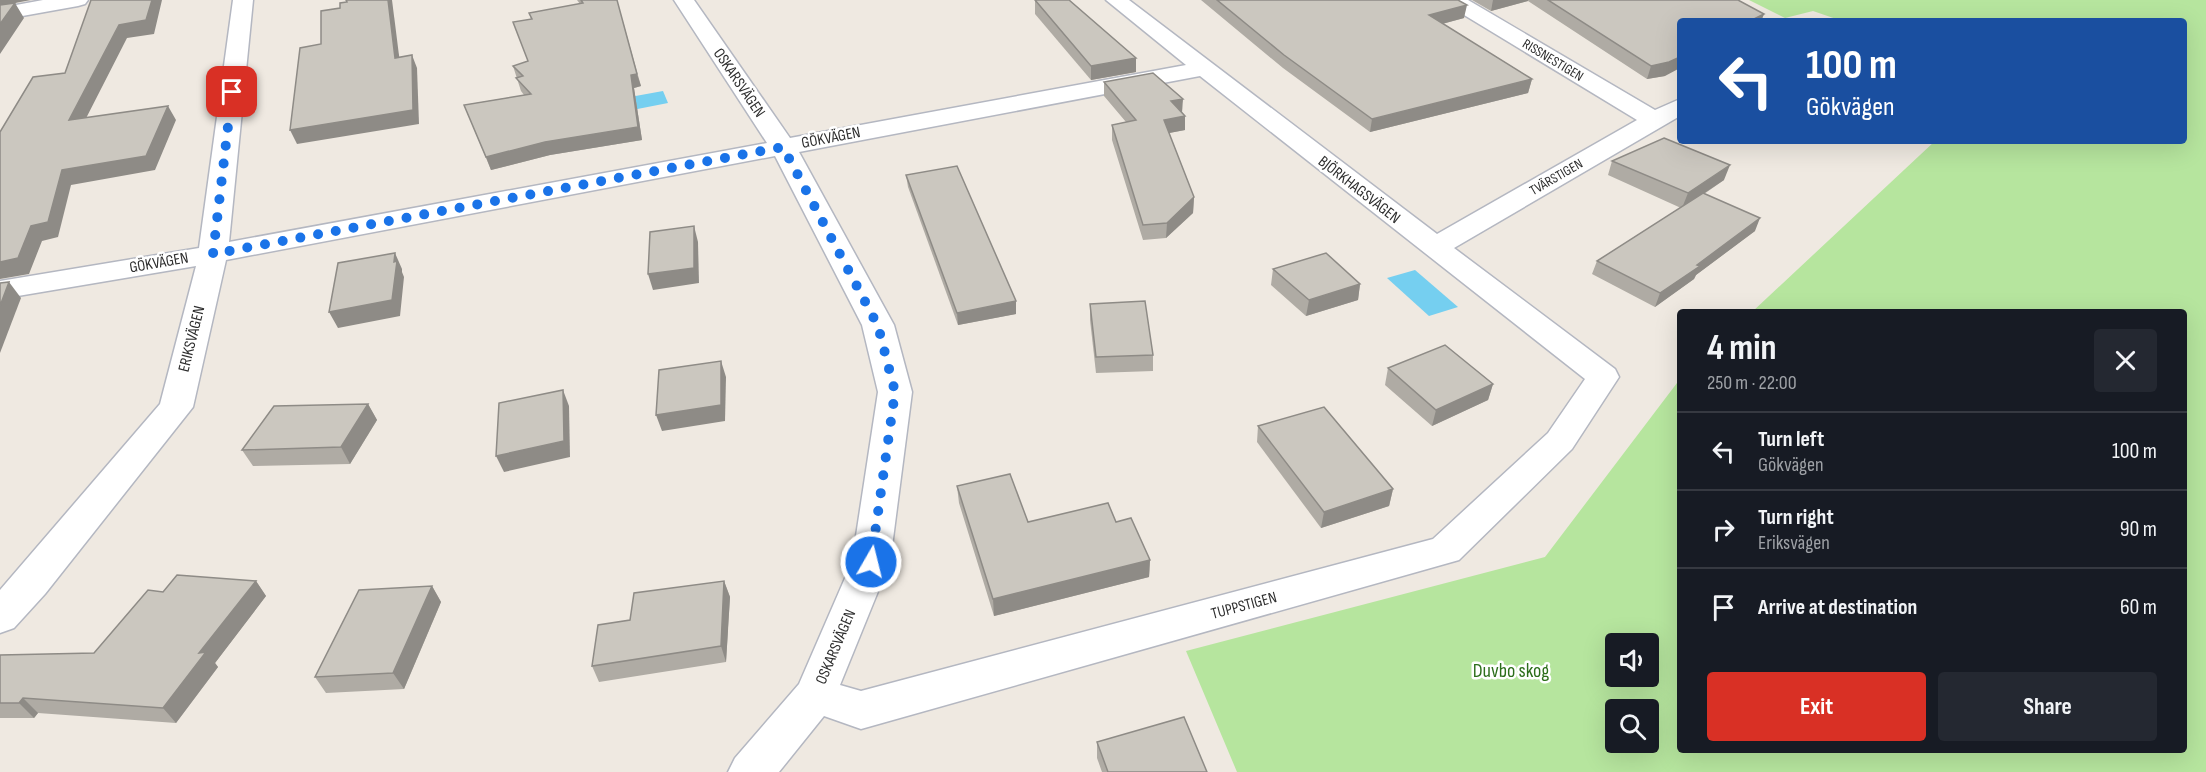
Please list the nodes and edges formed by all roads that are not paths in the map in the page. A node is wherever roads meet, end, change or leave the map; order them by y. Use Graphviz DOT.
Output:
graph roads {
  1 [pos="78,0"];
  2 [pos="243,0"];
  3 [pos="684,0"];
  4 [pos="1116,0"];
  5 [pos="1453,0"];
  6 [pos="0,14"];
  7 [pos="1202,69"];
  8 [pos="1677,108"];
  9 [pos="1654,120"];
  10 [pos="783,147"];
  11 [pos="1433,248"];
  12 [pos="213,254"];
  13 [pos="0,290"];
  14 [pos="1603,377"];
  15 [pos="0,617"];
  16 [pos="815,695"];
  17 [pos="756,765"];
  1 -- 6 [label="street"];
  2 -- 12 [label="street, ERIKSVÄGEN"];
  3 -- 10 [label="street, OSKARSVÄGEN"];
  4 -- 7 [label="street, BJÖRKHAGSVÄGEN"];
  5 -- 9 [label="street, RISSNESTIGEN"];
  7 -- 10 [label="street, GÖKVÄGEN"];
  7 -- 11 [label="street, BJÖRKHAGSVÄGEN"];
  8 -- 9 [label="street, TVÄRSTIGEN"];
  9 -- 11 [label="street, TVÄRSTIGEN"];
  10 -- 12 [label="street, GÖKVÄGEN"];
  10 -- 16 [label="street, OSKARSVÄGEN"];
  11 -- 14 [label="street, BJÖRKHAGSVÄGEN"];
  12 -- 13 [label="street, GÖKVÄGEN"];
  12 -- 15 [label="street, ERIKSVÄGEN"];
  14 -- 16 [label="street, TUPPSTIGEN"];
  16 -- 17 [label="street, OSKARSVÄGEN"];
}
